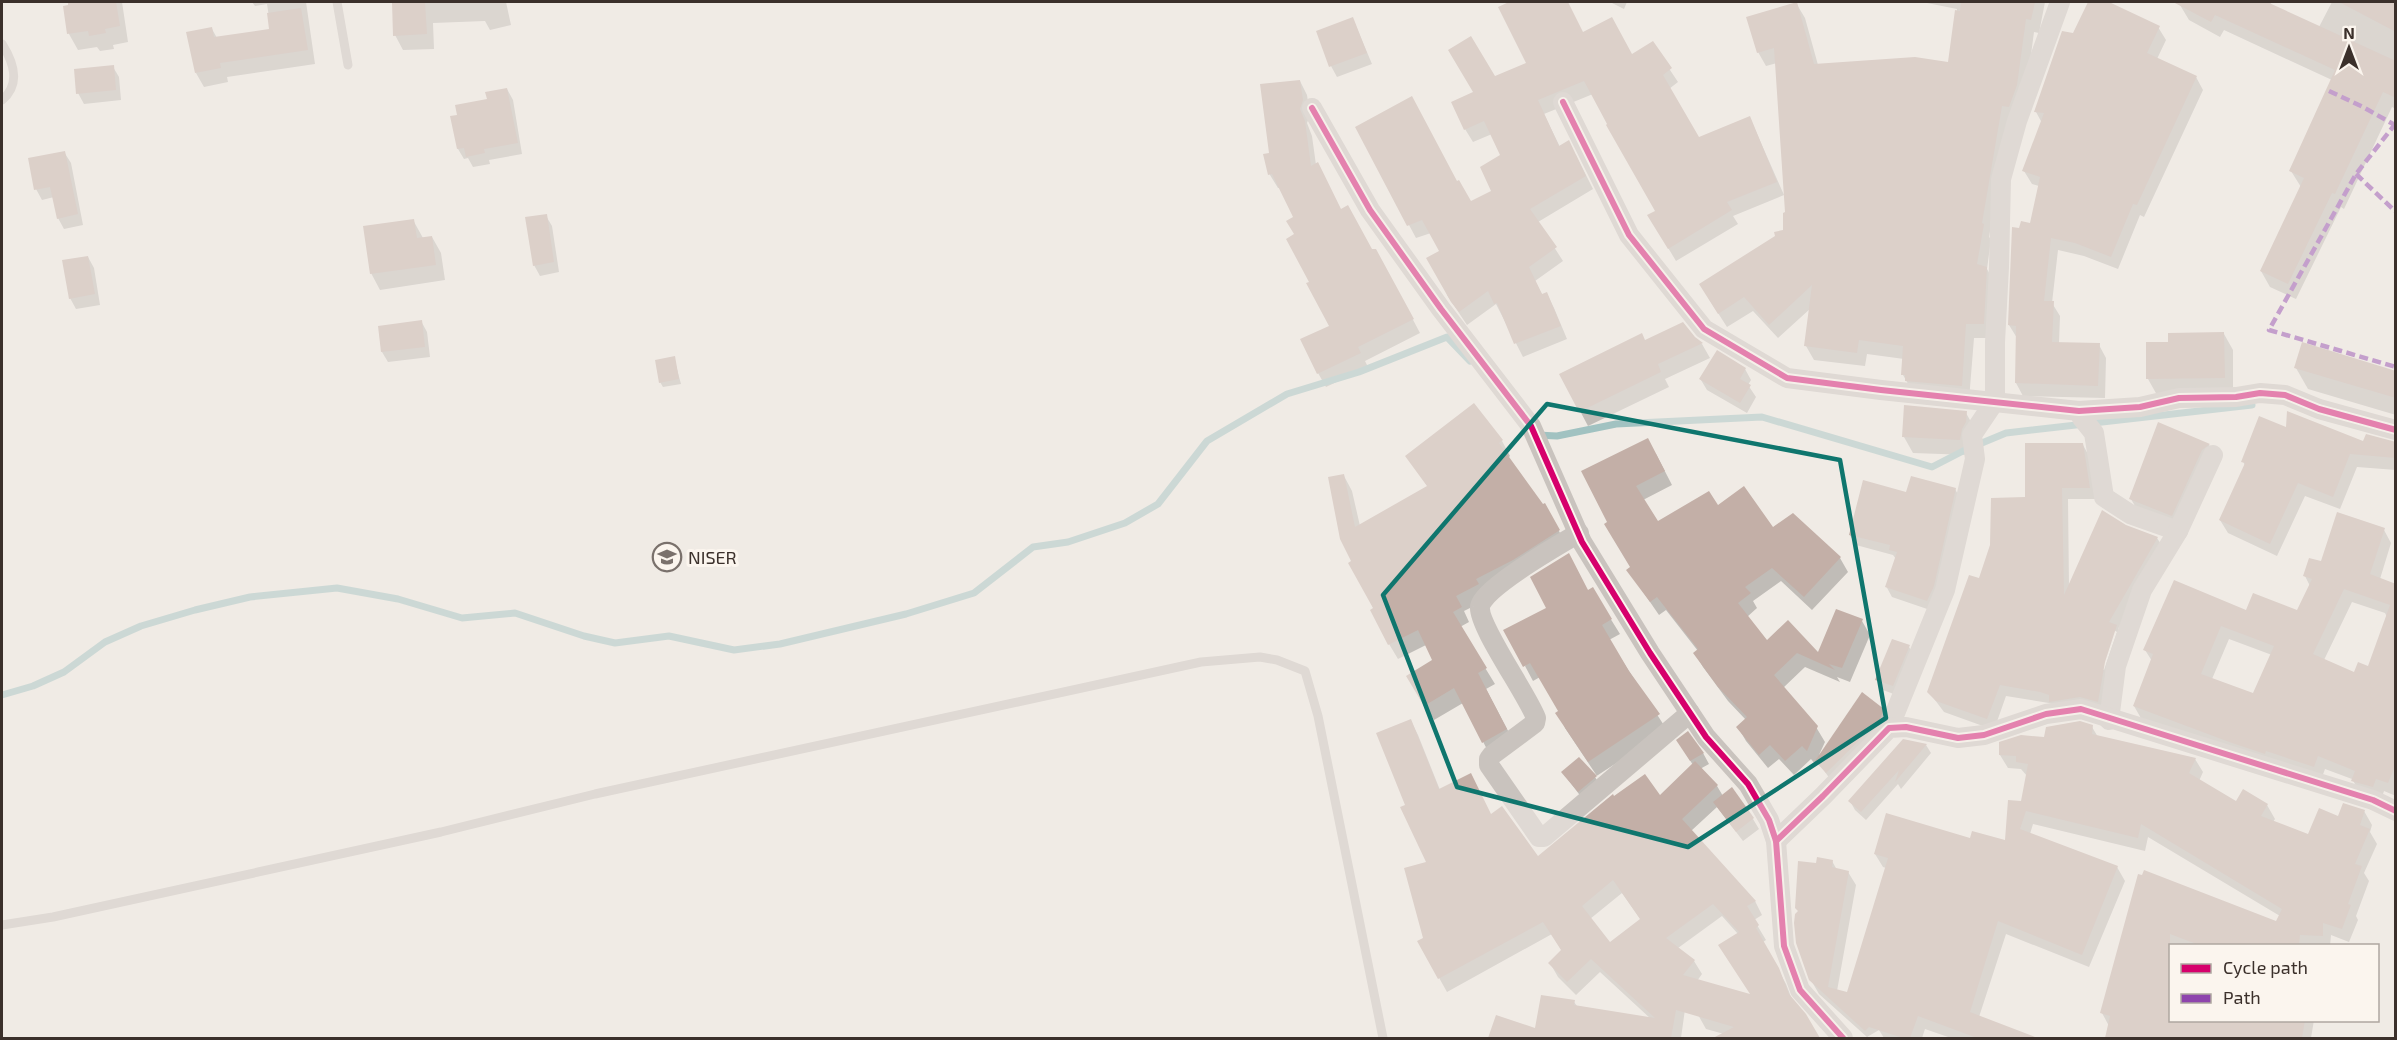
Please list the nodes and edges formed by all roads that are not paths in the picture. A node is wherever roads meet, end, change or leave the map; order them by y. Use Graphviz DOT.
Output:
graph roads {
  1 [pos="337,2"];
  2 [pos="2060,2"];
  3 [pos="2,44"];
  4 [pos="348,65"];
  5 [pos="2,100"];
  6 [pos="1563,102"];
  7 [pos="1312,108"];
  8 [pos="1995,401"];
  9 [pos="2085,421"];
  10 [pos="2396,430"];
  11 [pos="2213,455"];
  12 [pos="2178,531"];
  13 [pos="1579,533"];
  14 [pos="1690,713"];
  15 [pos="2109,720"];
  16 [pos="1889,728"];
  17 [pos="2396,811"];
  18 [pos="1776,841"];
  19 [pos="2,925"];
  20 [pos="1383,1038"];
  21 [pos="1841,1038"];
  1 -- 4 [label="lane"];
  2 -- 8 [label="street"];
  3 -- 5 [label="lane"];
  6 -- 8 [label="street"];
  7 -- 13 [label="street"];
  8 -- 9 [label="street"];
  8 -- 16 [label="street"];
  9 -- 10 [label="street"];
  9 -- 12 [label="street"];
  11 -- 12 [label="street"];
  12 -- 15 [label="street"];
  13 -- 14 [label="street"];
  13 -- 14 [label="street"];
  14 -- 18 [label="street"];
  15 -- 16 [label="street"];
  15 -- 17 [label="street"];
  16 -- 18 [label="street"];
  18 -- 21 [label="street"];
  19 -- 20 [label="lane"];
}
